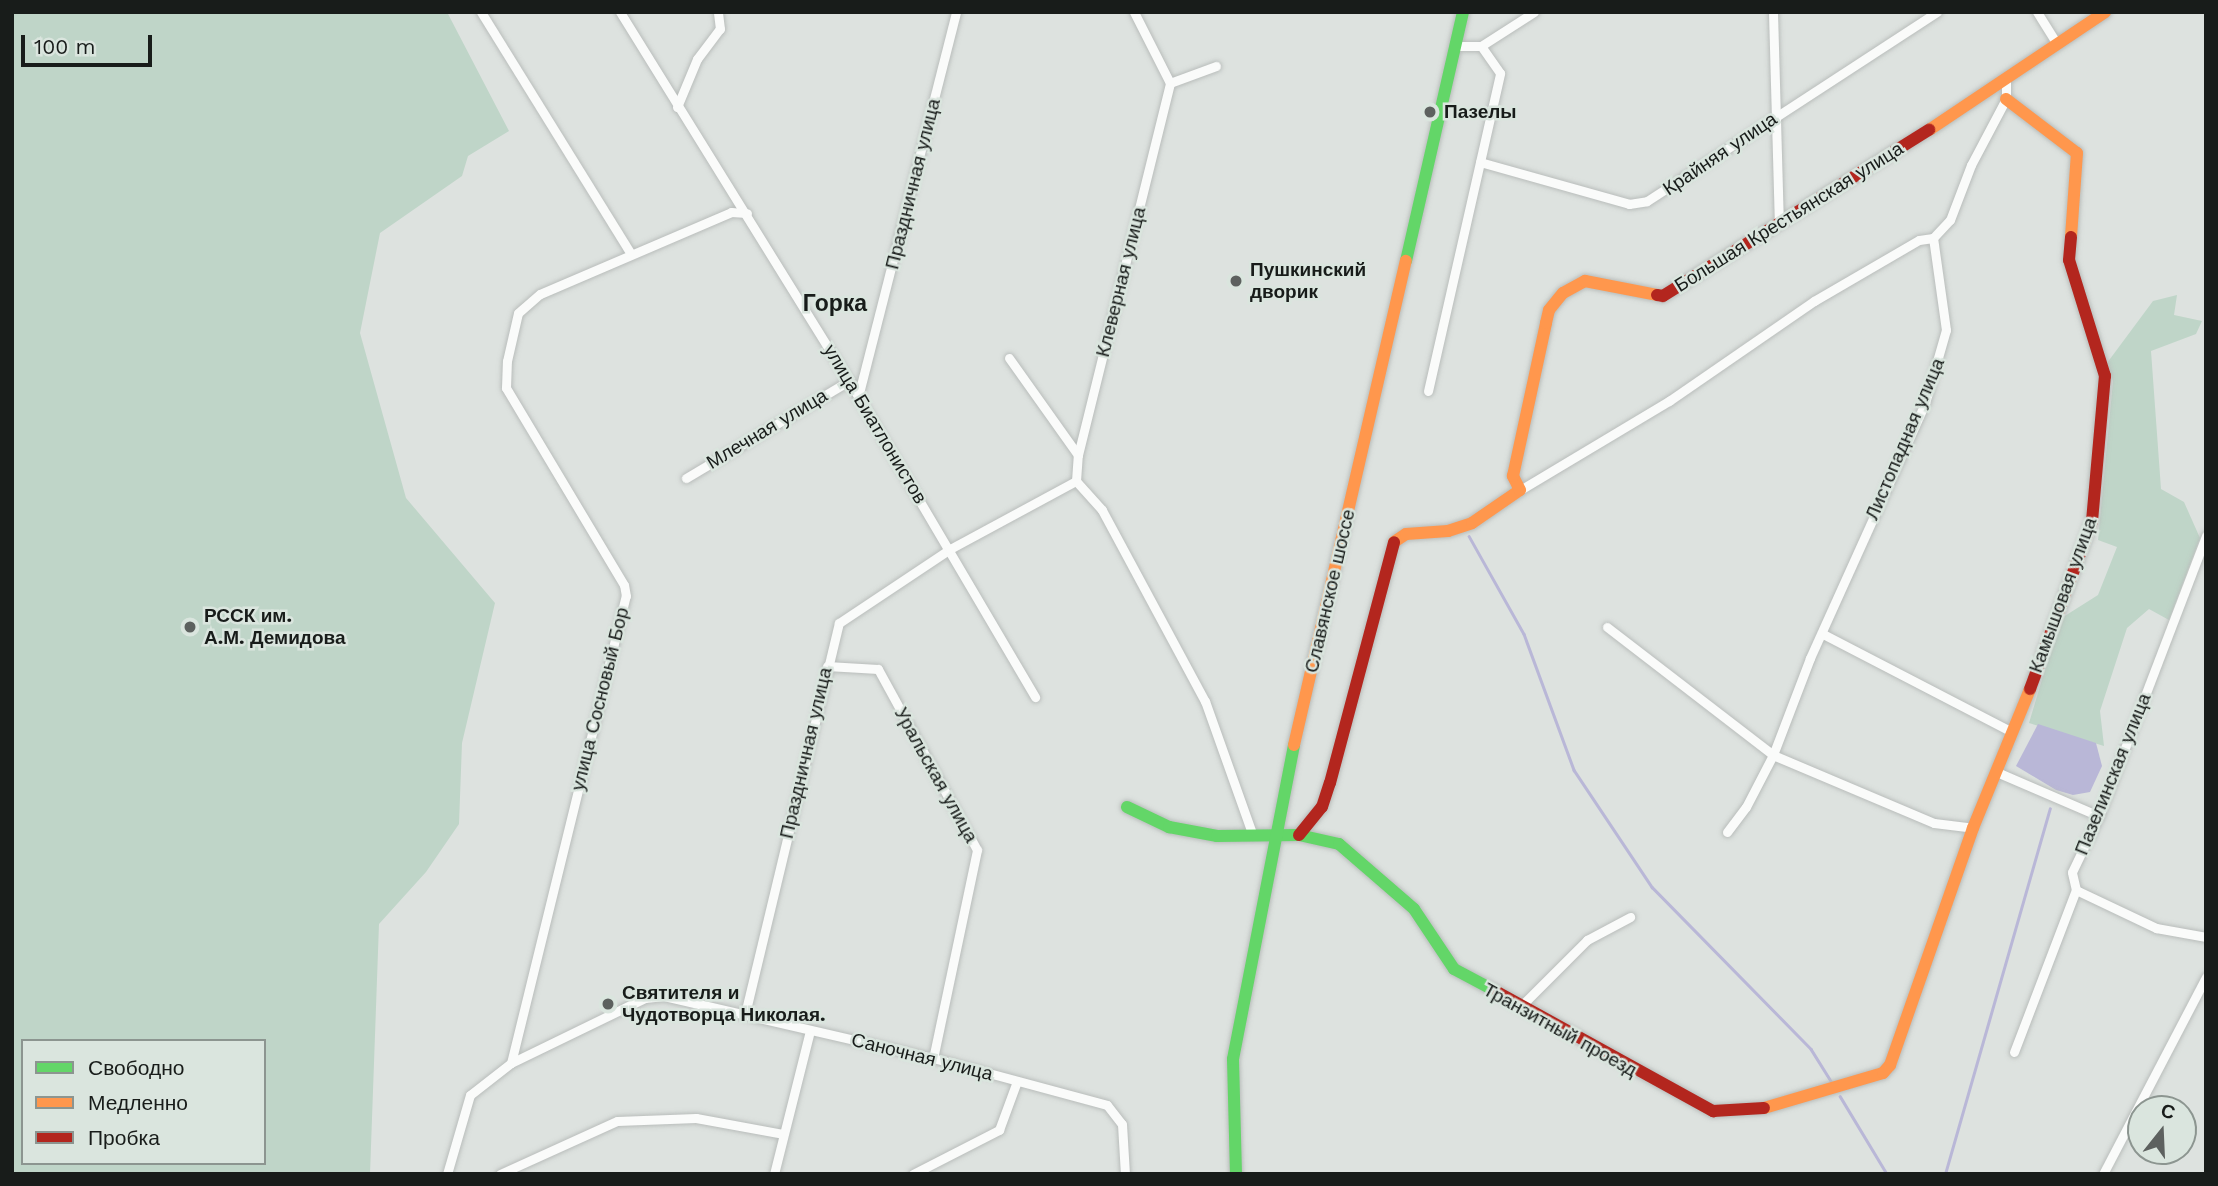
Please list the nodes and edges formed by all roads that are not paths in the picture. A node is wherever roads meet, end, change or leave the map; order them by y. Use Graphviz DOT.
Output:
graph roads {
  1 [pos="481,12"];
  2 [pos="620,12"];
  3 [pos="718,12"];
  4 [pos="956,12"];
  5 [pos="1134,12"];
  6 [pos="1463,12"];
  7 [pos="1534,12"];
  8 [pos="1773,12"];
  9 [pos="1937,12"];
  10 [pos="2037,12"];
  11 [pos="2105,12"];
  12 [pos="2056,43"];
  13 [pos="1455,46"];
  14 [pos="1481,46"];
  15 [pos="1216,66"];
  16 [pos="2006,82"];
  17 [pos="1170,83"];
  18 [pos="2006,99"];
  19 [pos="677,107"];
  20 [pos="1779,115"];
  21 [pos="1480,162"];
  22 [pos="747,213"];
  23 [pos="1779,221"];
  24 [pos="1933,239"];
  25 [pos="631,254"];
  26 [pos="1009,358"];
  27 [pos="849,381"];
  28 [pos="1428,391"];
  29 [pos="859,397"];
  30 [pos="1078,455"];
  31 [pos="685,478"];
  32 [pos="1076,481"];
  33 [pos="1520,490"];
  34 [pos="2206,536"];
  35 [pos="950,549"];
  36 [pos="1607,627"];
  37 [pos="1823,634"];
  38 [pos="827,666"];
  39 [pos="1035,697"];
  40 [pos="2012,732"];
  41 [pos="1773,755"];
  42 [pos="1999,773"];
  43 [pos="1127,807"];
  44 [pos="2099,816"];
  45 [pos="1973,828"];
  46 [pos="1727,832"];
  47 [pos="1252,833"];
  48 [pos="1298,835"];
  49 [pos="1273,838"];
  50 [pos="2076,890"];
  51 [pos="1630,917"];
  52 [pos="2206,937"];
  53 [pos="2206,977"];
  54 [pos="1520,1007"];
  55 [pos="745,1014"];
  56 [pos="810,1031"];
  57 [pos="2014,1052"];
  58 [pos="933,1058"];
  59 [pos="511,1063"];
  60 [pos="1890,1065"];
  61 [pos="1017,1081"];
  62 [pos="783,1134"];
  63 [pos="447,1174"];
  64 [pos="500,1174"];
  65 [pos="774,1174"];
  66 [pos="913,1174"];
  67 [pos="1125,1174"];
  68 [pos="1236,1174"];
  69 [pos="2104,1174"];
  1 -- 25 [label="street"];
  2 -- 19 [label="street, улица Биатлонистов"];
  3 -- 19 [label="street"];
  4 -- 29 [label="street, Праздничная улица"];
  5 -- 17 [label="street"];
  6 -- 13 [label="street, Славянское шоссе"];
  7 -- 14 [label="street"];
  8 -- 20 [label="street"];
  9 -- 20 [label="street, Крайняя улица"];
  10 -- 12 [label="street"];
  11 -- 12 [label="street, Большая Крестьянская улица"];
  12 -- 16 [label="street, Большая Крестьянская улица"];
  13 -- 14 [label="street"];
  13 -- 49 [label="street, Славянское шоссе"];
  14 -- 21 [label="street"];
  15 -- 17 [label="street"];
  16 -- 18 [label="street"];
  16 -- 23 [label="street, Большая Крестьянская улица"];
  17 -- 30 [label="street, Клеверная улица"];
  18 -- 24 [label="street"];
  18 -- 40 [label="street, Камышовая улица"];
  19 -- 22 [label="street, улица Биатлонистов"];
  20 -- 21 [label="street, Крайняя улица"];
  20 -- 23 [label="street"];
  21 -- 28 [label="street"];
  22 -- 25 [label="street, улица Сосновый Бор"];
  22 -- 27 [label="street, улица Биатлонистов"];
  23 -- 33 [label="street, Большая Крестьянская улица"];
  24 -- 33 [label="street"];
  24 -- 37 [label="street, Листопадная улица"];
  25 -- 59 [label="street, улица Сосновый Бор"];
  26 -- 30 [label="street"];
  27 -- 29 [label="street, улица Биатлонистов"];
  27 -- 31 [label="street, Млечная улица"];
  29 -- 35 [label="street, улица Биатлонистов"];
  30 -- 32 [label="street, Клеверная улица"];
  32 -- 35 [label="street, Праздничная улица"];
  32 -- 47 [label="street"];
  33 -- 48 [label="street"];
  34 -- 44 [label="street, Пазелинская улица"];
  35 -- 38 [label="street, Праздничная улица"];
  35 -- 39 [label="street, улица Биатлонистов"];
  36 -- 41 [label="street"];
  37 -- 40 [label="street"];
  37 -- 41 [label="street, Листопадная улица"];
  38 -- 55 [label="street, Праздничная улица"];
  38 -- 58 [label="street, Уральская улица"];
  40 -- 42 [label="street, Камышовая улица"];
  41 -- 45 [label="street"];
  41 -- 46 [label="street, Листопадная улица"];
  42 -- 44 [label="street"];
  42 -- 45 [label="street, Камышовая улица"];
  43 -- 47 [label="street"];
  44 -- 50 [label="street, Пазелинская улица"];
  45 -- 60 [label="street, Камышовая улица"];
  47 -- 49 [label="street"];
  48 -- 49 [label="street, Транзитный проезд"];
  48 -- 54 [label="street, Транзитный проезд"];
  49 -- 68 [label="street, Славянское шоссе"];
  50 -- 52 [label="street"];
  50 -- 57 [label="street, Пазелинская улица"];
  51 -- 54 [label="street"];
  53 -- 69 [label="street"];
  54 -- 60 [label="street, Транзитный проезд"];
  55 -- 56 [label="street, Саночная улица"];
  55 -- 59 [label="street, Саночная улица"];
  56 -- 58 [label="street, Саночная улица"];
  56 -- 62 [label="street"];
  58 -- 61 [label="street, Саночная улица"];
  59 -- 63 [label="street"];
  61 -- 66 [label="street"];
  61 -- 67 [label="street, Саночная улица"];
  62 -- 64 [label="street"];
  62 -- 65 [label="street"];
}
